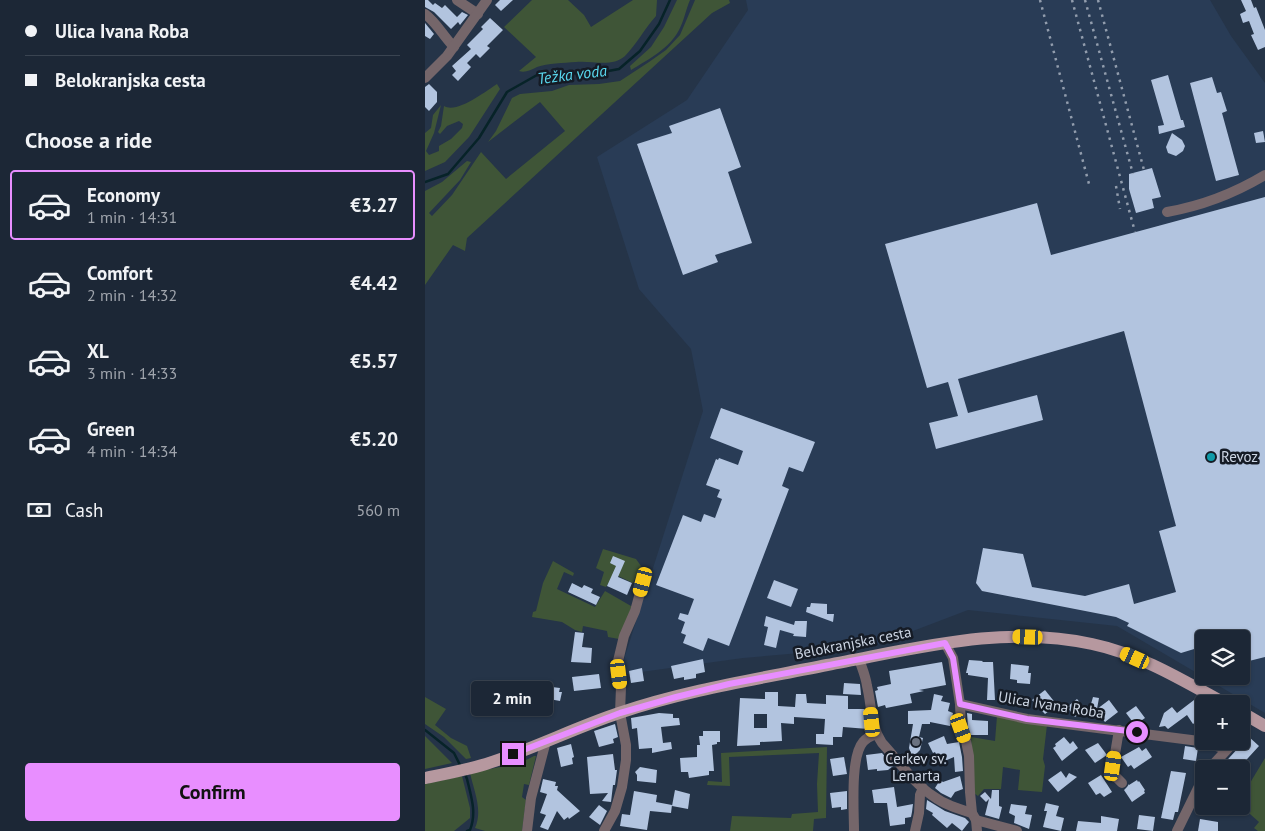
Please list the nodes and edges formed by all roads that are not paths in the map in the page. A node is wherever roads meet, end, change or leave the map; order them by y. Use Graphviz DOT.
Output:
graph roads {
  1 [pos="457,0"];
  2 [pos="487,0"];
  3 [pos="425,14"];
  4 [pos="478,14"];
  5 [pos="453,47"];
  6 [pos="425,78"];
  7 [pos="1265,175"];
  8 [pos="1167,212"];
  9 [pos="643,582"];
  10 [pos="945,643"];
  11 [pos="859,659"];
  12 [pos="1210,695"];
  13 [pos="960,704"];
  14 [pos="620,713"];
  15 [pos="1250,717"];
  16 [pos="1265,726"];
  17 [pos="1119,730"];
  18 [pos="876,734"];
  19 [pos="1195,740"];
  20 [pos="546,741"];
  21 [pos="1225,750"];
  22 [pos="1217,760"];
  23 [pos="425,778"];
  24 [pos="1122,783"];
  25 [pos="923,788"];
  26 [pos="1195,794"];
  27 [pos="975,821"];
  28 [pos="527,831"];
  29 [pos="604,831"];
  30 [pos="854,831"];
  31 [pos="915,831"];
  32 [pos="1017,831"];
  33 [pos="1177,831"];
  1 -- 4 [label="street"];
  2 -- 4 [label="street"];
  3 -- 5 [label="street"];
  4 -- 5 [label="street"];
  5 -- 6 [label="street"];
  7 -- 8 [label="street"];
  9 -- 14 [label="street"];
  10 -- 11 [label="main road, Belokranjska cesta"];
  10 -- 12 [label="main road, Belokranjska cesta"];
  10 -- 13 [label="street"];
  11 -- 14 [label="main road, Belokranjska cesta"];
  11 -- 18 [label="street"];
  13 -- 17 [label="street, Ulica Ivana Roba"];
  13 -- 27 [label="street"];
  14 -- 20 [label="main road, Belokranjska cesta"];
  14 -- 29 [label="street"];
  15 -- 16 [label="main road"];
  17 -- 19 [label="street, Ulica Ivana Roba"];
  17 -- 24 [label="street"];
  18 -- 25 [label="street"];
  18 -- 30 [label="street"];
  20 -- 23 [label="main road, Belokranjska cesta"];
  20 -- 28 [label="street"];
  21 -- 22 [label="street"];
  25 -- 27 [label="street"];
  25 -- 31 [label="street"];
  26 -- 33 [label="street"];
  27 -- 32 [label="street"];
}
